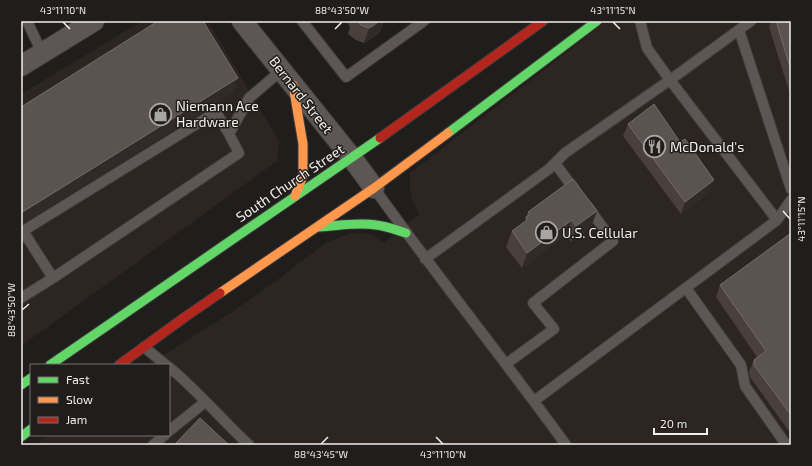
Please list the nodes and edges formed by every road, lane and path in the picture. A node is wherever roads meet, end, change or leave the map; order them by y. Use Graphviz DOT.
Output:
graph roads {
  1 [pos="27,21"];
  2 [pos="94,21"];
  3 [pos="242,21"];
  4 [pos="302,21"];
  5 [pos="424,21"];
  6 [pos="543,21"];
  7 [pos="597,21"];
  8 [pos="640,21"];
  9 [pos="751,21"];
  10 [pos="739,30"];
  11 [pos="42,54"];
  12 [pos="21,66"];
  13 [pos="287,77"];
  14 [pos="670,80"];
  15 [pos="229,134"];
  16 [pos="352,158"];
  17 [pos="555,163"];
  18 [pos="374,188"];
  19 [pos="791,189"];
  20 [pos="296,196"];
  21 [pos="791,200"];
  22 [pos="777,220"];
  23 [pos="317,227"];
  24 [pos="406,233"];
  25 [pos="425,259"];
  26 [pos="53,278"];
  27 [pos="686,288"];
  28 [pos="21,298"];
  29 [pos="144,347"];
  30 [pos="51,364"];
  31 [pos="120,364"];
  32 [pos="165,364"];
  33 [pos="506,364"];
  34 [pos="170,368"];
  35 [pos="30,379"];
  36 [pos="21,385"];
  37 [pos="534,401"];
  38 [pos="205,402"];
  39 [pos="30,431"];
  40 [pos="170,431"];
  41 [pos="164,436"];
  42 [pos="21,437"];
  43 [pos="153,445"];
  44 [pos="249,445"];
  45 [pos="566,445"];
  46 [pos="788,445"];
  1 -- 11 [label="lane"];
  2 -- 11 [label="street"];
  3 -- 13 [label="street, Bernard Street"];
  4 -- 5 [label="lane"];
  6 -- 16 [label="main road, South Church Street"];
  7 -- 18 [label="main road"];
  8 -- 14 [label="lane"];
  9 -- 10 [label="lane"];
  10 -- 14 [label="lane"];
  10 -- 19 [label="lane"];
  11 -- 12 [label="street"];
  13 -- 15 [label="lane"];
  13 -- 16 [label="street, Bernard Street"];
  13 -- 20 [label="main road"];
  14 -- 17 [label="lane"];
  14 -- 22 [label="lane"];
  15 -- 26 [label="lane"];
  15 -- 26 [label="lane"];
  16 -- 18 [label="street, Bernard Street"];
  16 -- 20 [label="main road, South Church Street"];
  17 -- 25 [label="lane"];
  17 -- 33 [label="lane"];
  18 -- 23 [label="main road"];
  18 -- 24 [label="lane"];
  20 -- 30 [label="main road, South Church Street"];
  21 -- 22 [label="lane"];
  22 -- 27 [label="lane"];
  23 -- 24 [label="main road"];
  23 -- 29 [label="main road"];
  24 -- 25 [label="lane"];
  25 -- 33 [label="lane"];
  26 -- 28 [label="lane"];
  27 -- 37 [label="lane"];
  27 -- 46 [label="lane"];
  29 -- 31 [label="main road"];
  29 -- 32 [label="lane"];
  33 -- 37 [label="lane"];
  34 -- 38 [label="lane"];
  35 -- 36 [label="main road"];
  37 -- 45 [label="lane"];
  38 -- 40 [label="lane"];
  38 -- 44 [label="lane"];
  39 -- 42 [label="main road"];
  41 -- 43 [label="lane"];
}
